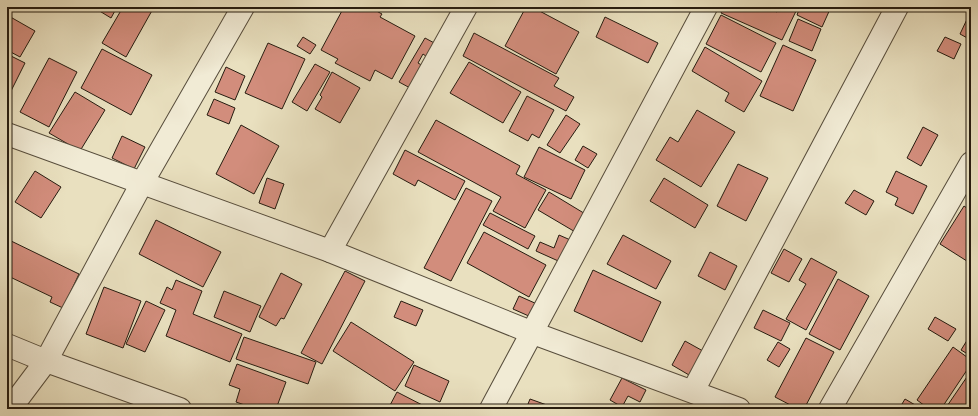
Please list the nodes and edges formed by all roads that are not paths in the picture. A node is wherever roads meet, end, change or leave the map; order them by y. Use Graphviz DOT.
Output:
graph roads {
  1 [pos="242,7"];
  2 [pos="466,7"];
  3 [pos="706,7"];
  4 [pos="897,7"];
  5 [pos="7,134"];
  6 [pos="971,163"];
  7 [pos="142,183"];
  8 [pos="330,251"];
  9 [pos="533,332"];
  10 [pos="7,345"];
  11 [pos="46,361"];
  12 [pos="693,391"];
  13 [pos="10,409"];
  14 [pos="180,409"];
  15 [pos="491,409"];
  16 [pos="739,409"];
  17 [pos="830,409"];
  1 -- 7 [label="street"];
  2 -- 8 [label="street"];
  3 -- 9 [label="street"];
  4 -- 12 [label="street"];
  5 -- 7 [label="street"];
  6 -- 17 [label="street"];
  7 -- 8 [label="street"];
  7 -- 11 [label="street"];
  8 -- 9 [label="street"];
  9 -- 12 [label="street"];
  9 -- 15 [label="street"];
  10 -- 11 [label="street"];
  11 -- 13 [label="street"];
  11 -- 14 [label="street"];
  12 -- 16 [label="street"];
}
